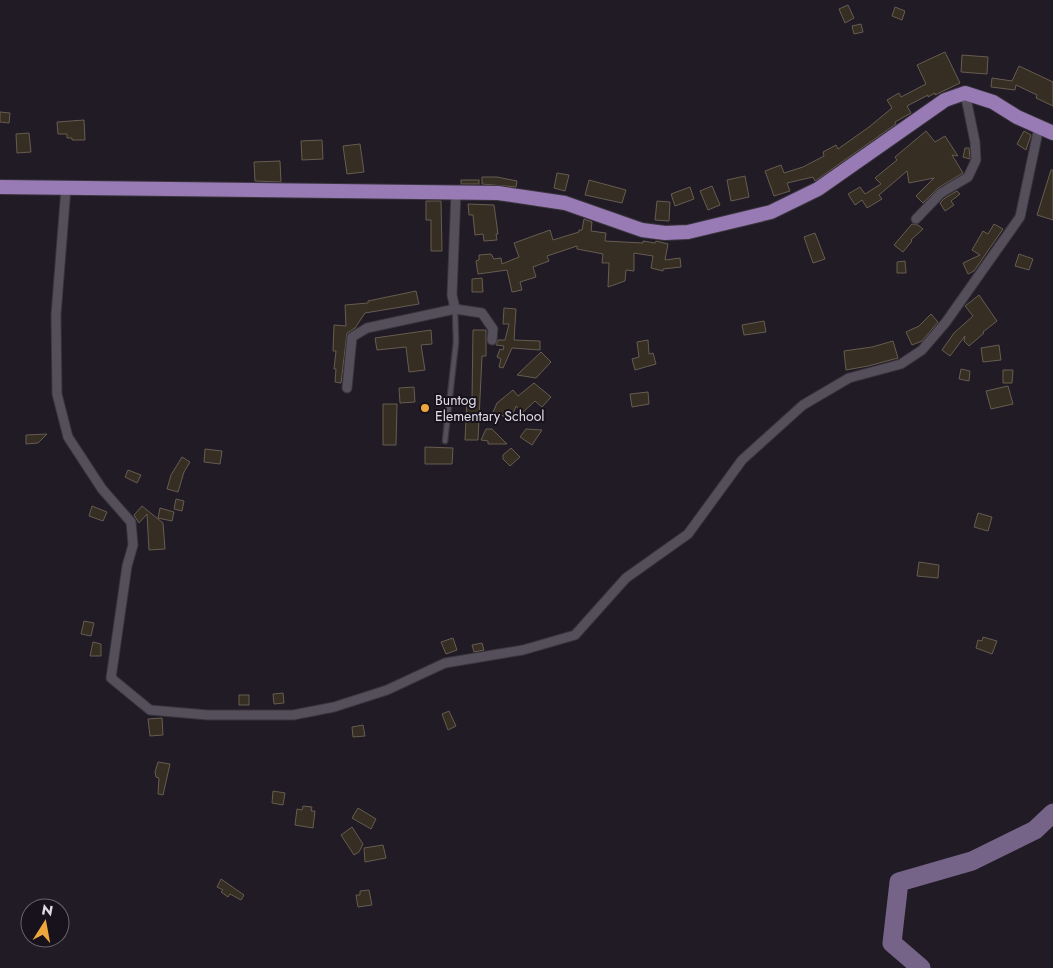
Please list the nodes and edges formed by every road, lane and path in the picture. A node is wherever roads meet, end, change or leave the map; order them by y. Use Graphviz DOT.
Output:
graph roads {
  1 [pos="965,93"];
  2 [pos="1039,128"];
  3 [pos="1053,133"];
  4 [pos="0,187"];
  5 [pos="66,188"];
  6 [pos="456,192"];
  7 [pos="916,218"];
  8 [pos="456,309"];
  9 [pos="492,340"];
  10 [pos="347,388"];
  11 [pos="445,441"];
  1 -- 2 [label="main road"];
  1 -- 6 [label="main road"];
  1 -- 7 [label="street"];
  2 -- 3 [label="main road"];
  2 -- 5 [label="street"];
  4 -- 5 [label="main road"];
  5 -- 6 [label="main road"];
  6 -- 8 [label="street"];
  8 -- 9 [label="street"];
  8 -- 10 [label="street"];
  8 -- 11 [label="lane"];
}
